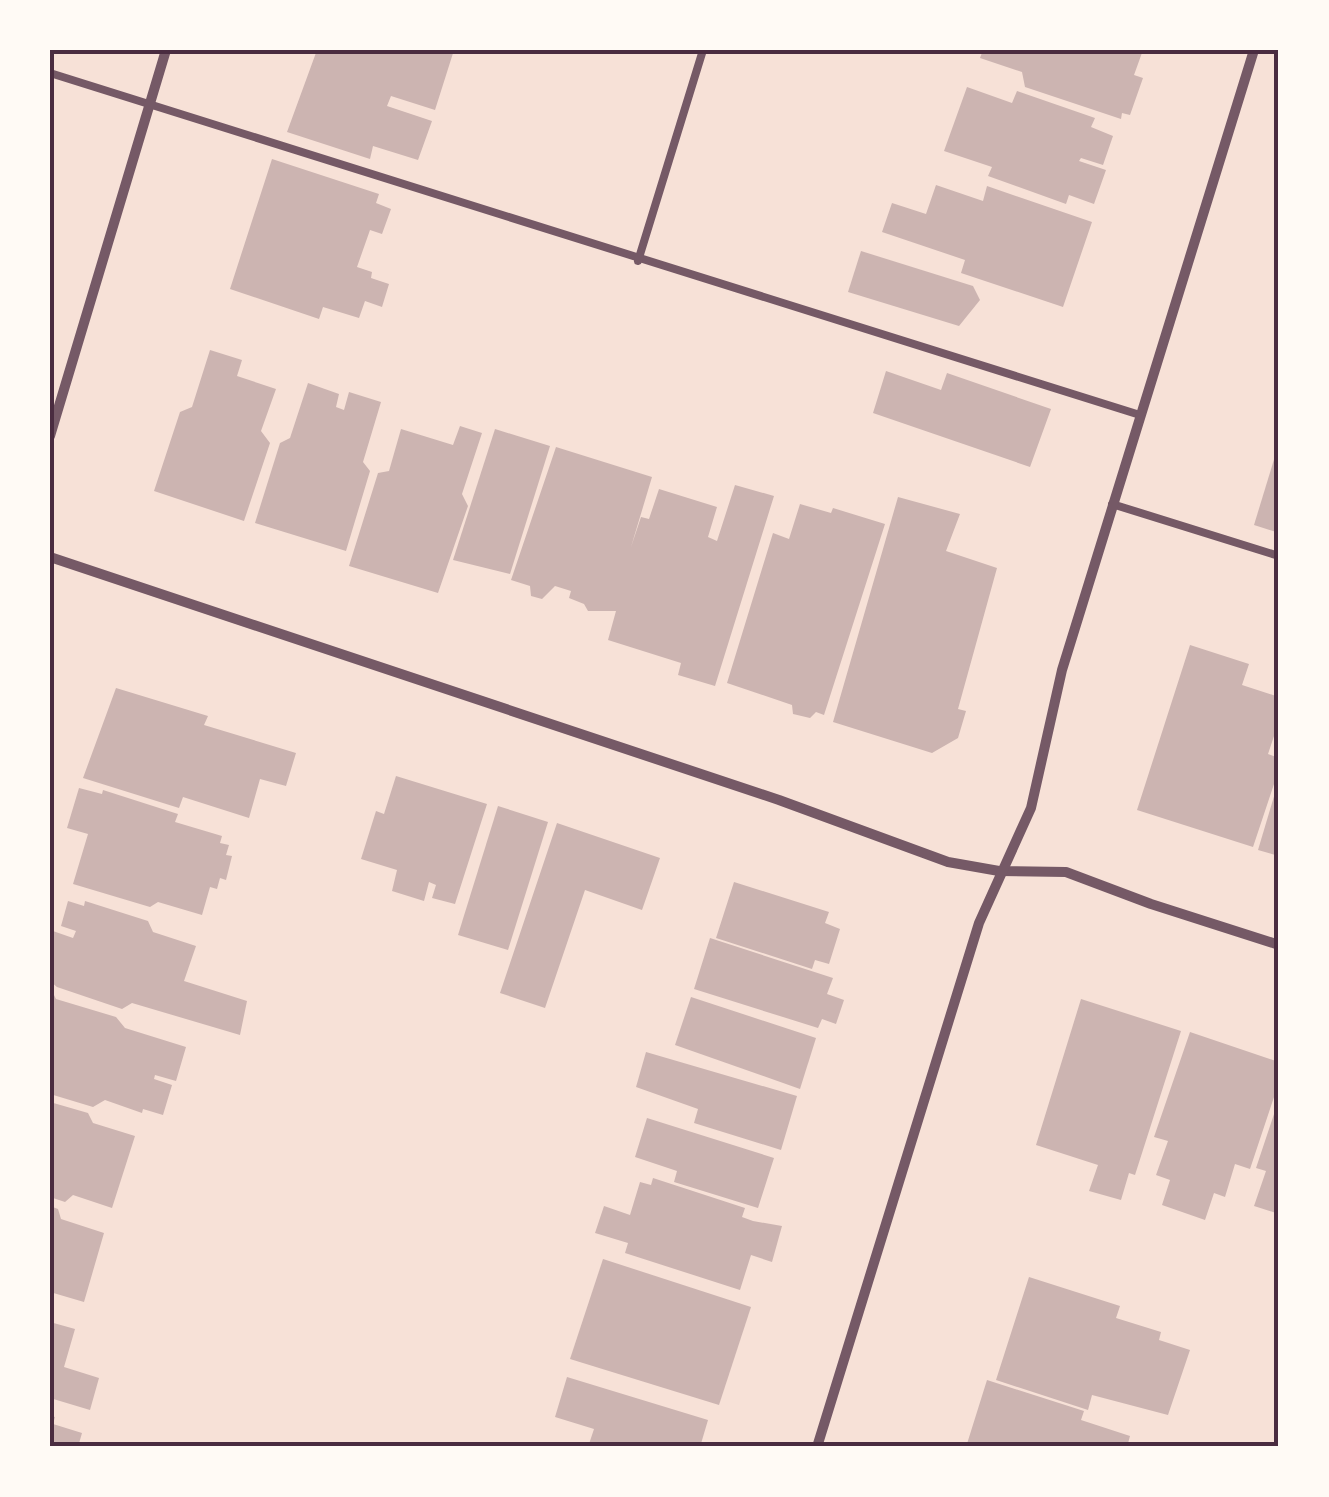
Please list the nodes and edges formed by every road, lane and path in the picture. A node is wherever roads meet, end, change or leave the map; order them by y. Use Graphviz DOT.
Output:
graph roads {
  1 [pos="166,50"];
  2 [pos="703,50"];
  3 [pos="1254,50"];
  4 [pos="50,73"];
  5 [pos="150,102"];
  6 [pos="638,261"];
  7 [pos="1140,415"];
  8 [pos="50,436"];
  9 [pos="1111,504"];
  10 [pos="1279,556"];
  11 [pos="50,557"];
  12 [pos="999,871"];
  13 [pos="1279,945"];
  14 [pos="816,1447"];
  1 -- 5 [label="street"];
  2 -- 6 [label="lane"];
  3 -- 7 [label="street"];
  4 -- 5 [label="lane"];
  5 -- 6 [label="lane"];
  5 -- 8 [label="street"];
  6 -- 7 [label="lane"];
  7 -- 9 [label="street"];
  9 -- 10 [label="lane"];
  9 -- 12 [label="street"];
  11 -- 12 [label="street"];
  12 -- 13 [label="street"];
  12 -- 14 [label="street"];
}
